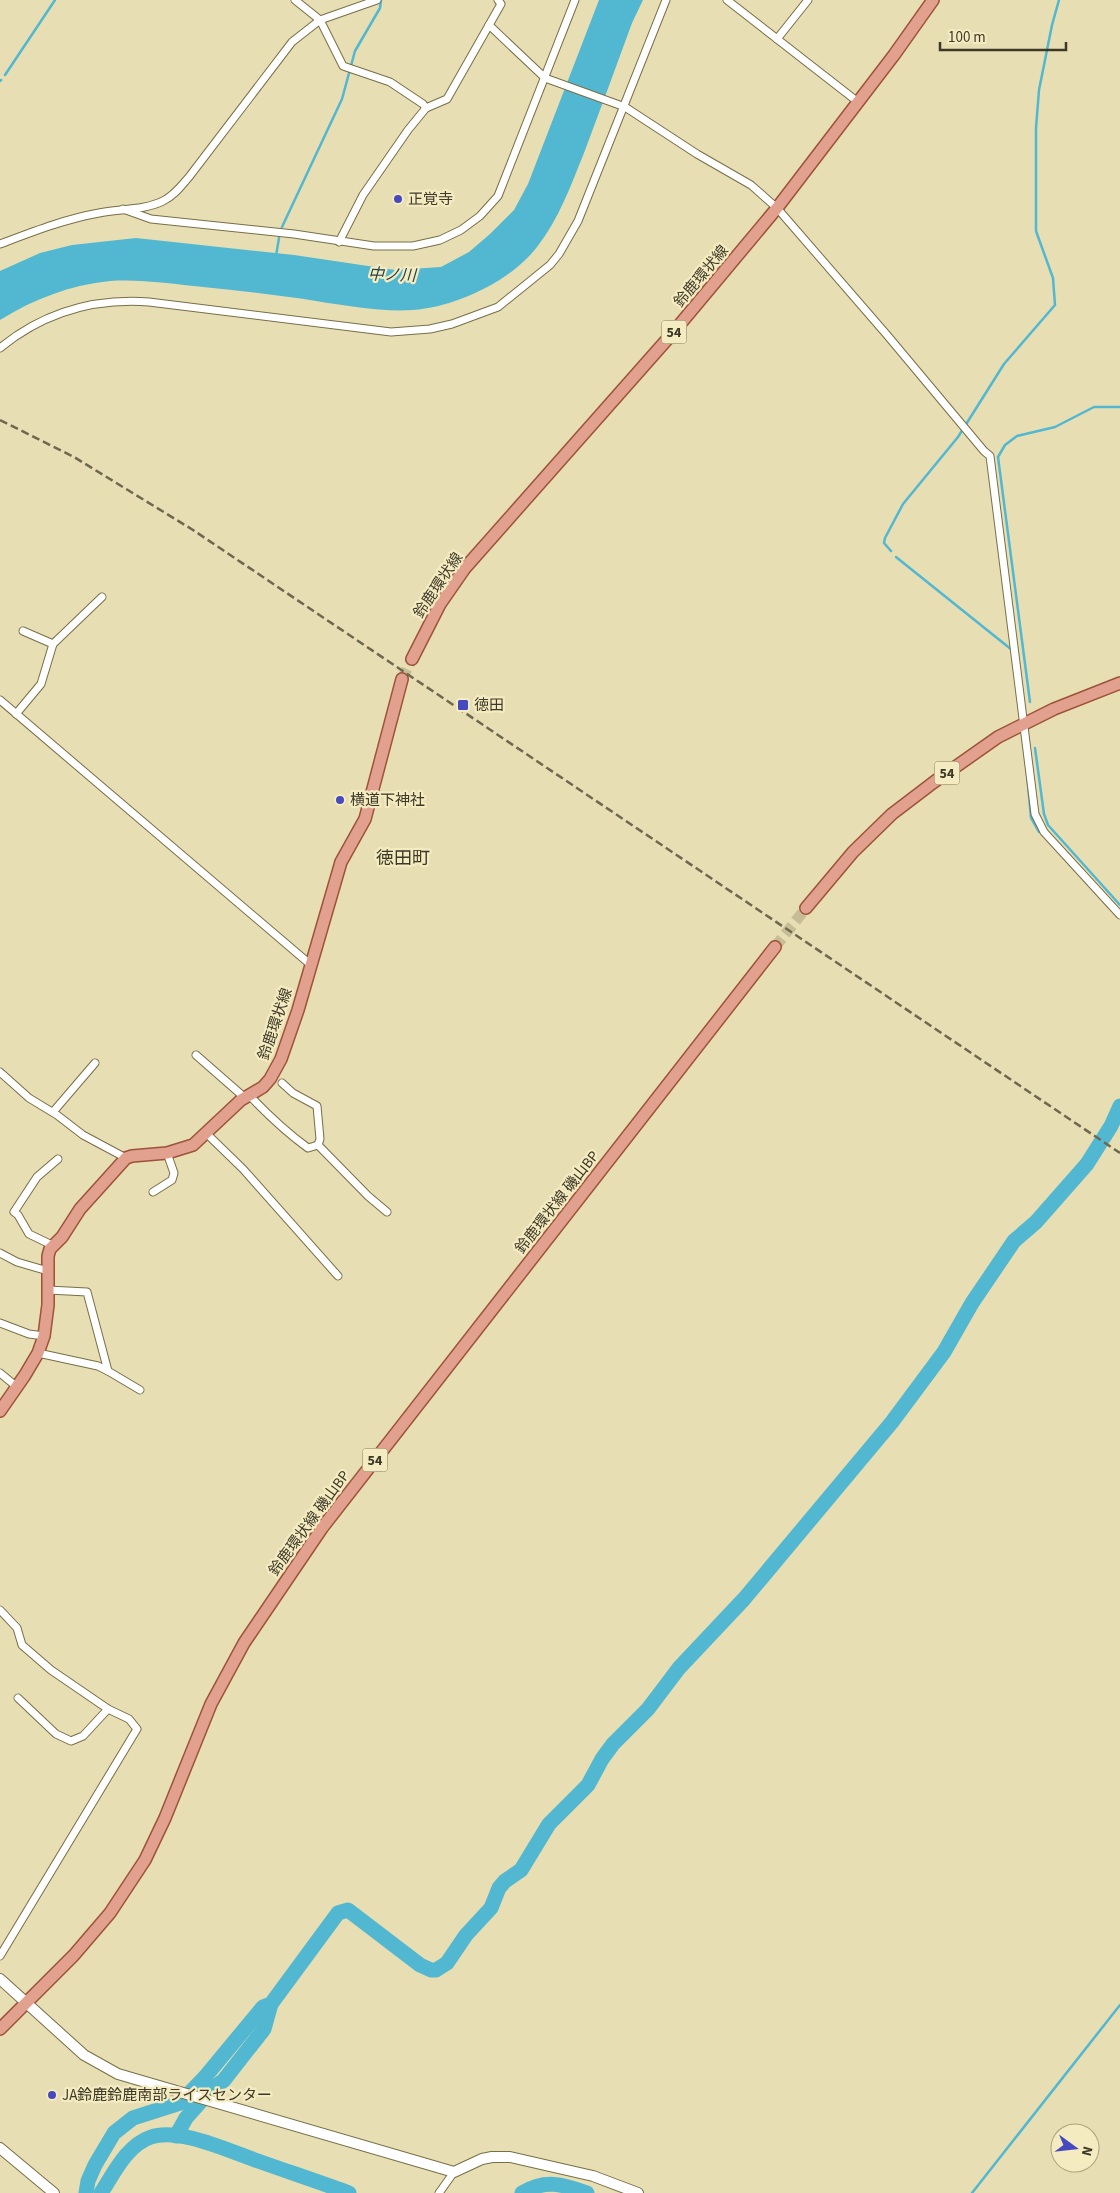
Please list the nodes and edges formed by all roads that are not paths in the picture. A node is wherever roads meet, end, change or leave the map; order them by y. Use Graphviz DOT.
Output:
graph roads {
  1 [pos="295,0"];
  2 [pos="377,0"];
  3 [pos="498,0"];
  4 [pos="575,0"];
  5 [pos="666,0"];
  6 [pos="727,0"];
  7 [pos="808,0"];
  8 [pos="933,0"];
  9 [pos="320,20"];
  10 [pos="489,25"];
  11 [pos="777,39"];
  12 [pos="545,78"];
  13 [pos="858,102"];
  14 [pos="623,107"];
  15 [pos="426,108"];
  16 [pos="776,208"];
  17 [pos="123,209"];
  18 [pos="339,242"];
  19 [pos="0,244"];
  20 [pos="0,348"];
  21 [pos="102,597"];
  22 [pos="23,631"];
  23 [pos="53,644"];
  24 [pos="412,659"];
  25 [pos="402,679"];
  26 [pos="1120,683"];
  27 [pos="0,700"];
  28 [pos="16,714"];
  29 [pos="1025,724"];
  30 [pos="806,908"];
  31 [pos="1120,915"];
  32 [pos="775,947"];
  33 [pos="311,964"];
  34 [pos="196,1055"];
  35 [pos="95,1062"];
  36 [pos="0,1072"];
  37 [pos="282,1082"];
  38 [pos="247,1096"];
  39 [pos="53,1112"];
  40 [pos="206,1134"];
  41 [pos="318,1145"];
  42 [pos="167,1153"];
  43 [pos="58,1158"];
  44 [pos="126,1158"];
  45 [pos="153,1192"];
  46 [pos="387,1212"];
  47 [pos="54,1246"];
  48 [pos="0,1253"];
  49 [pos="48,1271"];
  50 [pos="338,1276"];
  51 [pos="48,1290"];
  52 [pos="0,1323"];
  53 [pos="44,1336"];
  54 [pos="38,1353"];
  55 [pos="108,1371"];
  56 [pos="0,1373"];
  57 [pos="17,1387"];
  58 [pos="140,1390"];
  59 [pos="0,1411"];
  60 [pos="0,1610"];
  61 [pos="18,1698"];
  62 [pos="108,1709"];
  63 [pos="0,1956"];
  64 [pos="0,1978"];
  65 [pos="27,2004"];
  66 [pos="0,2029"];
  67 [pos="0,2148"];
  68 [pos="454,2172"];
  69 [pos="54,2193"];
  70 [pos="439,2193"];
  71 [pos="638,2193"];
  1 -- 9 [label="street"];
  2 -- 9 [label="street"];
  3 -- 10 [label="street"];
  4 -- 12 [label="street"];
  5 -- 14 [label="street"];
  6 -- 11 [label="street"];
  7 -- 11 [label="street"];
  8 -- 13 [label="main road, 鈴鹿環状線 / 54"];
  9 -- 15 [label="street"];
  9 -- 17 [label="street"];
  10 -- 12 [label="street"];
  10 -- 15 [label="street"];
  11 -- 13 [label="street"];
  12 -- 14 [label="street"];
  12 -- 18 [label="street"];
  13 -- 16 [label="main road, 鈴鹿環状線 / 54"];
  14 -- 16 [label="street"];
  14 -- 20 [label="street"];
  15 -- 18 [label="street"];
  16 -- 24 [label="main road, 鈴鹿環状線 / 54"];
  16 -- 29 [label="street"];
  17 -- 18 [label="street"];
  17 -- 19 [label="street"];
  21 -- 23 [label="street"];
  22 -- 23 [label="street"];
  23 -- 28 [label="street"];
  25 -- 33 [label="main road, 鈴鹿環状線"];
  26 -- 29 [label="main road, 54"];
  27 -- 28 [label="street"];
  28 -- 33 [label="street"];
  29 -- 30 [label="main road, 54"];
  29 -- 31 [label="street"];
  32 -- 65 [label="main road, 鈴鹿環状線 磯山BP / 54"];
  33 -- 38 [label="main road, 鈴鹿環状線"];
  34 -- 38 [label="street"];
  35 -- 39 [label="street"];
  36 -- 39 [label="street"];
  37 -- 41 [label="street"];
  38 -- 40 [label="main road, 鈴鹿環状線"];
  38 -- 41 [label="street"];
  39 -- 44 [label="street"];
  40 -- 42 [label="main road, 鈴鹿環状線"];
  40 -- 50 [label="street"];
  41 -- 46 [label="street"];
  42 -- 44 [label="main road, 鈴鹿環状線"];
  42 -- 45 [label="street"];
  43 -- 47 [label="street"];
  44 -- 47 [label="main road"];
  47 -- 49 [label="main road"];
  48 -- 49 [label="street"];
  49 -- 51 [label="main road"];
  51 -- 53 [label="main road"];
  51 -- 55 [label="street"];
  52 -- 53 [label="street"];
  53 -- 54 [label="main road"];
  54 -- 55 [label="street"];
  54 -- 57 [label="main road"];
  55 -- 58 [label="street"];
  56 -- 57 [label="street"];
  57 -- 59 [label="main road"];
  60 -- 62 [label="street"];
  61 -- 62 [label="street"];
  62 -- 63 [label="street"];
  64 -- 65 [label="street"];
  65 -- 66 [label="main road, 54"];
  65 -- 68 [label="street"];
  67 -- 69 [label="street"];
  68 -- 70 [label="street"];
  68 -- 71 [label="street"];
}
